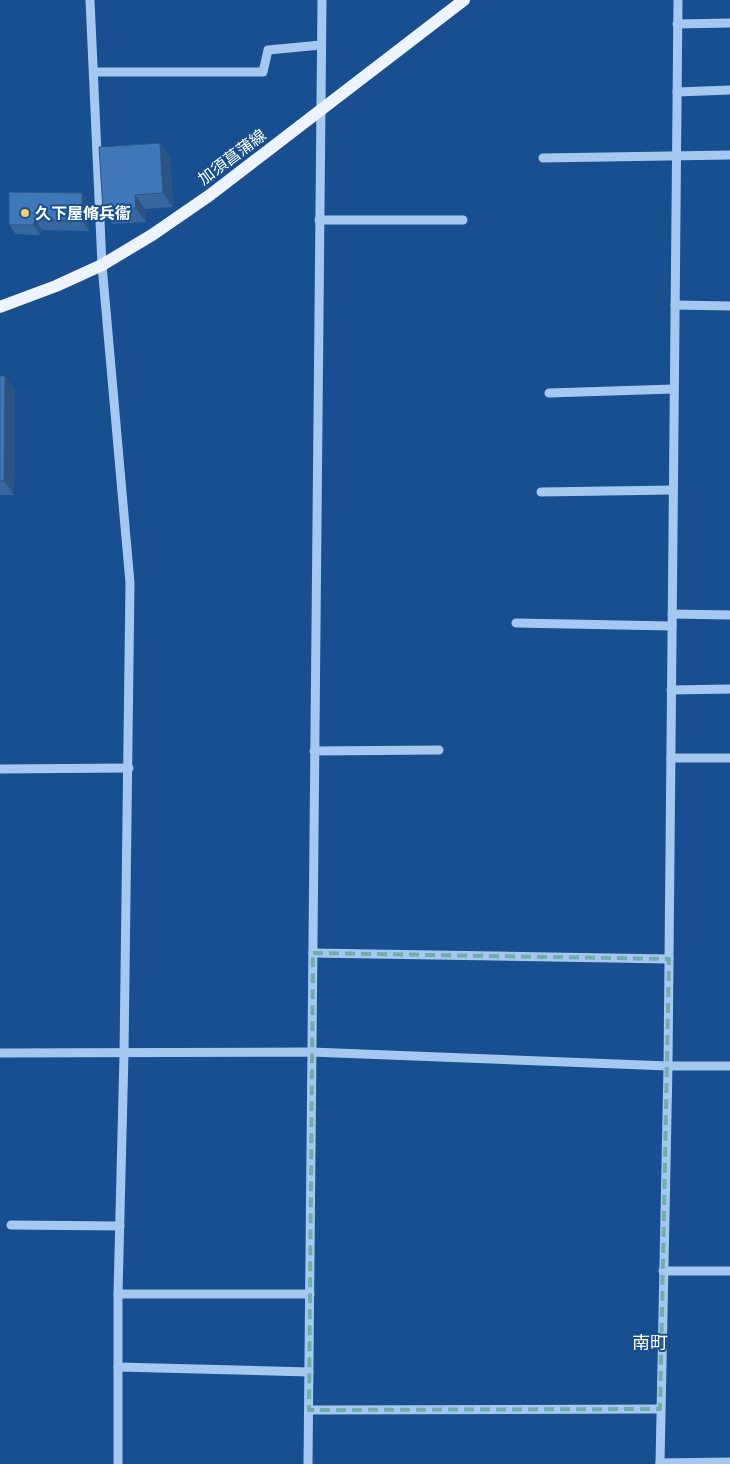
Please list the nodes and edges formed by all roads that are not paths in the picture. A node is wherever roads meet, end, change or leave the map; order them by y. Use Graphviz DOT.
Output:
graph roads {
  1 [pos="90,0"];
  2 [pos="322,0"];
  3 [pos="464,0"];
  4 [pos="678,0"];
  5 [pos="730,23"];
  6 [pos="677,24"];
  7 [pos="321,45"];
  8 [pos="94,72"];
  9 [pos="730,90"];
  10 [pos="677,92"];
  11 [pos="320,110"];
  12 [pos="730,155"];
  13 [pos="676,156"];
  14 [pos="543,158"];
  15 [pos="319,220"];
  16 [pos="463,220"];
  17 [pos="102,264"];
  18 [pos="675,305"];
  19 [pos="730,306"];
  20 [pos="0,307"];
  21 [pos="674,389"];
  22 [pos="549,393"];
  23 [pos="673,490"];
  24 [pos="540,492"];
  25 [pos="672,614"];
  26 [pos="730,615"];
  27 [pos="516,623"];
  28 [pos="672,626"];
  29 [pos="671,690"];
  30 [pos="730,690"];
  31 [pos="439,750"];
  32 [pos="314,751"];
  33 [pos="671,758"];
  34 [pos="730,758"];
  35 [pos="129,768"];
  36 [pos="0,769"];
  37 [pos="312,953"];
  38 [pos="669,959"];
  39 [pos="0,1052"];
  40 [pos="312,1052"];
  41 [pos="124,1054"];
  42 [pos="668,1066"];
  43 [pos="730,1066"];
  44 [pos="11,1225"];
  45 [pos="120,1226"];
  46 [pos="663,1270"];
  47 [pos="730,1271"];
  48 [pos="118,1294"];
  49 [pos="310,1294"];
  50 [pos="118,1367"];
  51 [pos="309,1372"];
  52 [pos="660,1409"];
  53 [pos="309,1410"];
  54 [pos="730,1462"];
  55 [pos="118,1464"];
  56 [pos="308,1464"];
  57 [pos="660,1464"];
  1 -- 8 [label="street"];
  2 -- 7 [label="street"];
  3 -- 11 [label="main road, 加須菖蒲線"];
  4 -- 6 [label="street"];
  5 -- 6 [label="street"];
  6 -- 10 [label="street"];
  7 -- 8 [label="street"];
  7 -- 11 [label="street"];
  8 -- 17 [label="street"];
  9 -- 10 [label="street"];
  10 -- 13 [label="street"];
  11 -- 15 [label="street"];
  11 -- 17 [label="main road, 加須菖蒲線"];
  12 -- 13 [label="street"];
  13 -- 14 [label="street"];
  13 -- 18 [label="street"];
  15 -- 16 [label="street"];
  15 -- 32 [label="street"];
  17 -- 20 [label="main road, 加須菖蒲線"];
  17 -- 35 [label="street"];
  18 -- 19 [label="street"];
  18 -- 21 [label="street"];
  21 -- 22 [label="street"];
  21 -- 23 [label="street"];
  23 -- 24 [label="street"];
  23 -- 25 [label="street"];
  25 -- 26 [label="street"];
  25 -- 28 [label="street"];
  27 -- 28 [label="street"];
  28 -- 29 [label="street"];
  29 -- 30 [label="street"];
  29 -- 33 [label="street"];
  31 -- 32 [label="street"];
  32 -- 37 [label="street"];
  33 -- 34 [label="street"];
  33 -- 38 [label="street"];
  35 -- 36 [label="street"];
  35 -- 41 [label="street"];
  37 -- 38 [label="street"];
  37 -- 40 [label="street"];
  38 -- 42 [label="street"];
  39 -- 41 [label="street"];
  40 -- 41 [label="street"];
  40 -- 42 [label="street"];
  40 -- 49 [label="street"];
  41 -- 45 [label="street"];
  42 -- 43 [label="street"];
  42 -- 46 [label="street"];
  44 -- 45 [label="street"];
  45 -- 48 [label="street"];
  46 -- 47 [label="street"];
  46 -- 52 [label="street"];
  48 -- 49 [label="street"];
  48 -- 50 [label="street"];
  49 -- 51 [label="street"];
  50 -- 51 [label="street"];
  50 -- 55 [label="street"];
  51 -- 53 [label="street"];
  52 -- 53 [label="street"];
  52 -- 57 [label="street"];
  53 -- 56 [label="street"];
  54 -- 57 [label="street"];
}
